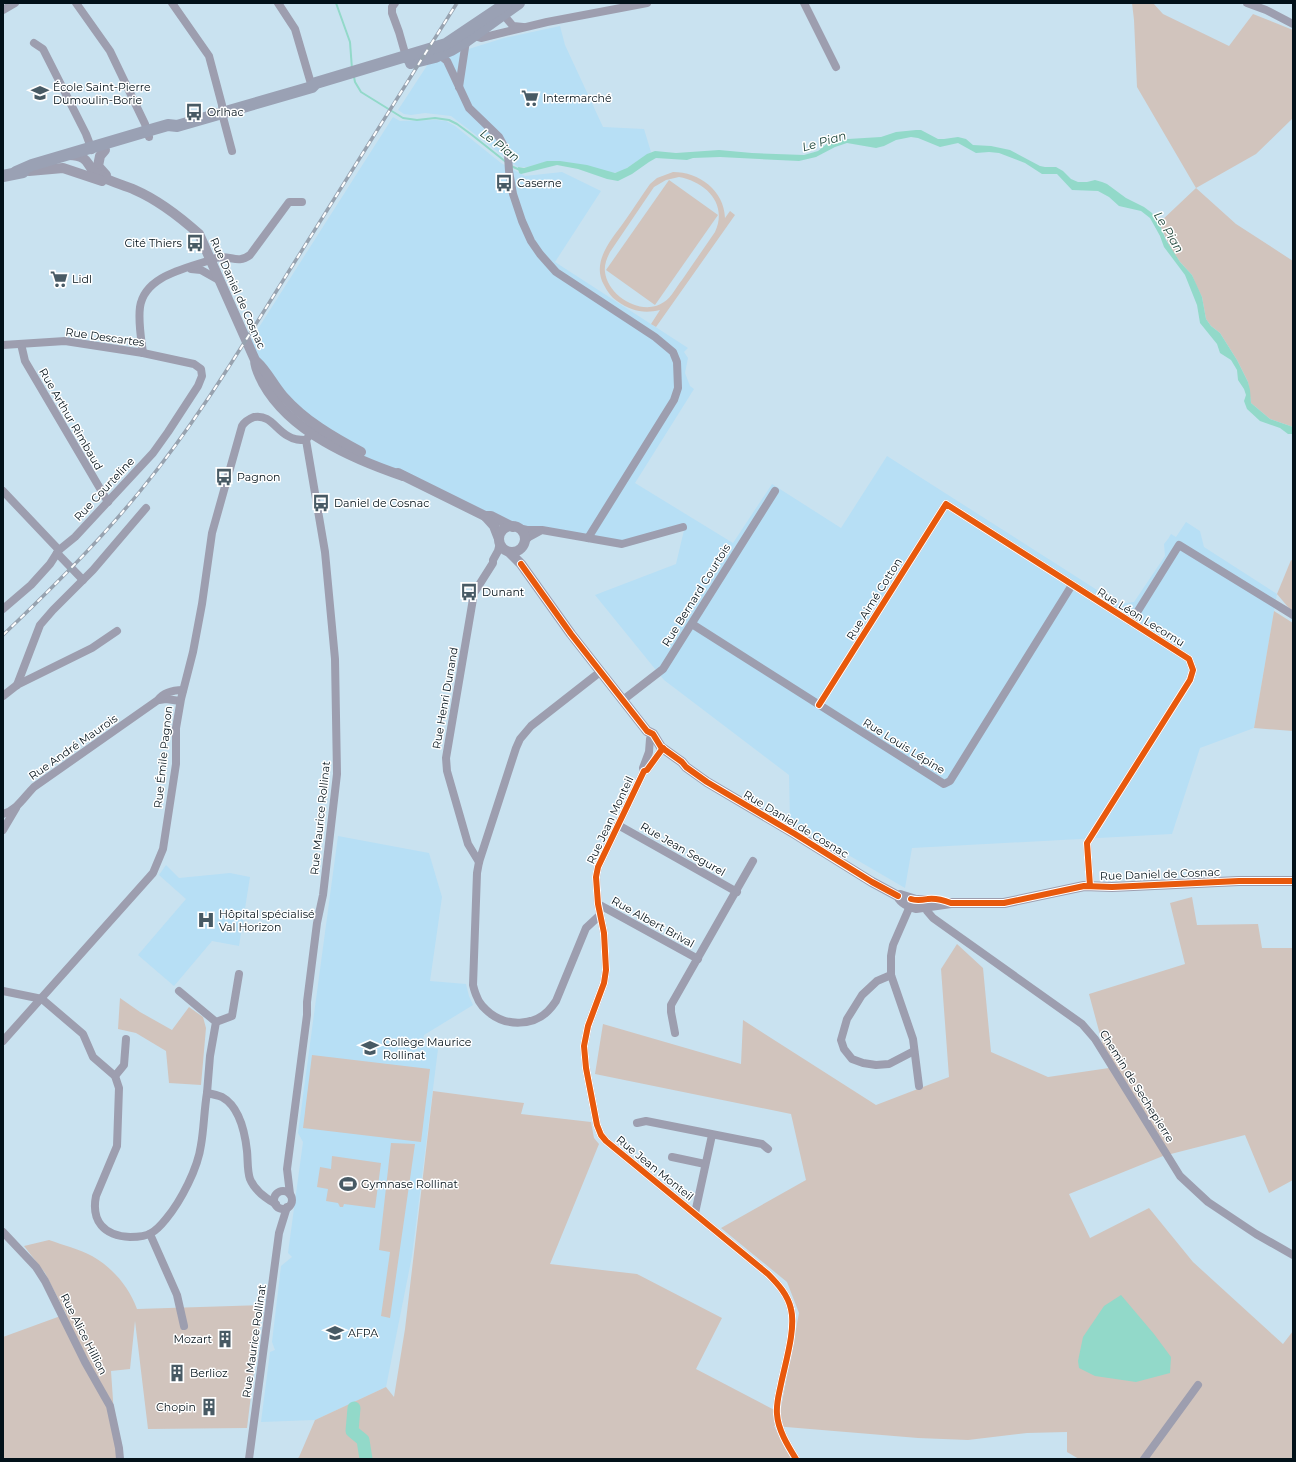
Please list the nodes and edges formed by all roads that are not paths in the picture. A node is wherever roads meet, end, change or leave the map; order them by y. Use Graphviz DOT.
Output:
graph roads {
  1 [pos="14,3"];
  2 [pos="76,3"];
  3 [pos="172,3"];
  4 [pos="278,3"];
  5 [pos="519,3"];
  6 [pos="647,3"];
  7 [pos="804,3"];
  8 [pos="1247,3"];
  9 [pos="392,4"];
  10 [pos="503,9"];
  11 [pos="3,10"];
  12 [pos="490,23"];
  13 [pos="1293,24"];
  14 [pos="527,27"];
  15 [pos="505,33"];
  16 [pos="467,35"];
  17 [pos="34,43"];
  18 [pos="449,56"];
  19 [pos="407,60"];
  20 [pos="836,67"];
  21 [pos="312,87"];
  22 [pos="458,88"];
  23 [pos="223,112"];
  24 [pos="148,134"];
  25 [pos="232,151"];
  26 [pos="87,153"];
  27 [pos="23,172"];
  28 [pos="78,172"];
  29 [pos="3,176"];
  30 [pos="119,183"];
  31 [pos="302,202"];
  32 [pos="210,260"];
  33 [pos="186,269"];
  34 [pos="218,279"];
  35 [pos="21,344"];
  36 [pos="3,345"];
  37 [pos="143,353"];
  38 [pos="255,360"];
  39 [pos="201,369"];
  40 [pos="266,388"];
  41 [pos="308,419"];
  42 [pos="309,436"];
  43 [pos="375,460"];
  44 [pos="403,476"];
  45 [pos="3,491"];
  46 [pos="775,491"];
  47 [pos="108,502"];
  48 [pos="946,504"];
  49 [pos="146,508"];
  50 [pos="485,516"];
  51 [pos="516,527"];
  52 [pos="683,527"];
  53 [pos="542,530"];
  54 [pos="588,538"];
  55 [pos="500,541"];
  56 [pos="524,544"];
  57 [pos="58,551"];
  58 [pos="508,551"];
  59 [pos="493,563"];
  60 [pos="521,564"];
  61 [pos="83,580"];
  62 [pos="1072,585"];
  63 [pos="3,609"];
  64 [pos="1293,615"];
  65 [pos="1131,622"];
  66 [pos="692,624"];
  67 [pos="118,631"];
  68 [pos="600,672"];
  69 [pos="17,685"];
  70 [pos="183,690"];
  71 [pos="3,696"];
  72 [pos="158,700"];
  73 [pos="623,700"];
  74 [pos="180,701"];
  75 [pos="819,705"];
  76 [pos="648,735"];
  77 [pos="661,751"];
  78 [pos="644,771"];
  79 [pos="17,806"];
  80 [pos="3,814"];
  81 [pos="618,825"];
  82 [pos="3,830"];
  83 [pos="753,861"];
  84 [pos="478,862"];
  85 [pos="1293,881"];
  86 [pos="1090,886"];
  87 [pos="737,892"];
  88 [pos="598,904"];
  89 [pos="918,905"];
  90 [pos="600,915"];
  91 [pos="698,958"];
  92 [pos="238,974"];
  93 [pos="891,975"];
  94 [pos="3,991"];
  95 [pos="179,991"];
  96 [pos="42,999"];
  97 [pos="216,1022"];
  98 [pos="675,1032"];
  99 [pos="126,1039"];
  100 [pos="3,1041"];
  101 [pos="914,1051"];
  102 [pos="115,1076"];
  103 [pos="919,1086"];
  104 [pos="207,1093"];
  105 [pos="637,1122"];
  106 [pos="712,1135"];
  107 [pos="768,1149"];
  108 [pos="672,1157"];
  109 [pos="705,1164"];
  110 [pos="287,1169"];
  111 [pos="278,1193"];
  112 [pos="261,1194"];
  113 [pos="290,1194"];
  114 [pos="277,1205"];
  115 [pos="287,1207"];
  116 [pos="695,1213"];
  117 [pos="280,1226"];
  118 [pos="3,1232"];
  119 [pos="150,1234"];
  120 [pos="1293,1255"];
  121 [pos="184,1326"];
  122 [pos="1198,1385"];
  123 [pos="120,1459"];
  124 [pos="249,1459"];
  125 [pos="796,1459"];
  126 [pos="1144,1459"];
  1 -- 11 [label="street"];
  2 -- 24 [label="street"];
  3 -- 23 [label="street"];
  4 -- 21 [label="street"];
  5 -- 10 [label="main road"];
  6 -- 14 [label="street"];
  7 -- 20 [label="street"];
  8 -- 13 [label="street"];
  9 -- 19 [label="street"];
  10 -- 12 [label="main road"];
  10 -- 14 [label="street"];
  10 -- 16 [label="main road"];
  12 -- 15 [label="street"];
  12 -- 16 [label="main road"];
  14 -- 15 [label="street"];
  15 -- 16 [label="street"];
  16 -- 18 [label="main road"];
  16 -- 19 [label="main road"];
  16 -- 22 [label="street"];
  17 -- 26 [label="street"];
  18 -- 19 [label="main road"];
  18 -- 22 [label="street"];
  19 -- 21 [label="main road"];
  21 -- 23 [label="main road"];
  22 -- 54 [label="street"];
  23 -- 24 [label="main road"];
  23 -- 25 [label="street"];
  24 -- 26 [label="main road"];
  26 -- 27 [label="main road"];
  26 -- 28 [label="street"];
  26 -- 30 [label="street, Rue Daniel de Cosnac"];
  26 -- 30 [label="street, Rue Daniel de Cosnac"];
  27 -- 28 [label="street, Rue Daniel de Cosnac"];
  27 -- 29 [label="main road"];
  28 -- 30 [label="street, Rue Daniel de Cosnac"];
  30 -- 32 [label="street, Rue Daniel de Cosnac"];
  31 -- 32 [label="street"];
  32 -- 33 [label="street"];
  32 -- 34 [label="street, Rue Daniel de Cosnac"];
  33 -- 34 [label="street"];
  33 -- 37 [label="street"];
  34 -- 38 [label="street, Rue Daniel de Cosnac"];
  35 -- 36 [label="street, Rue Descartes"];
  35 -- 37 [label="street, Rue Descartes"];
  35 -- 47 [label="street, Rue Arthur Rimbaud"];
  37 -- 39 [label="street, Rue Descartes"];
  38 -- 40 [label="street, Rue Daniel de Cosnac"];
  38 -- 41 [label="street, Rue Daniel de Cosnac"];
  39 -- 47 [label="street, Rue Courteline"];
  40 -- 41 [label="street"];
  40 -- 42 [label="street, Rue Daniel de Cosnac"];
  41 -- 42 [label="street, Rue Maurice Rollinat"];
  41 -- 43 [label="street, Rue Daniel de Cosnac"];
  42 -- 43 [label="street"];
  42 -- 44 [label="street, Rue Daniel de Cosnac"];
  42 -- 70 [label="street, Rue Émile Pagnon"];
  42 -- 110 [label="street, Rue Maurice Rollinat"];
  43 -- 44 [label="street, Rue Daniel de Cosnac"];
  44 -- 50 [label="street, Rue Daniel de Cosnac"];
  45 -- 57 [label="street"];
  46 -- 66 [label="street, Rue Bernard Courtois"];
  47 -- 57 [label="street, Rue Courteline"];
  48 -- 62 [label="street, Rue Léon Lecornu"];
  48 -- 75 [label="street, Rue Aimé Cotton"];
  49 -- 61 [label="street"];
  50 -- 51 [label="street, Rue Daniel de Cosnac"];
  50 -- 55 [label="street, Rue Daniel de Cosnac"];
  51 -- 53 [label="street"];
  51 -- 55 [label="street"];
  51 -- 56 [label="street"];
  52 -- 54 [label="street"];
  53 -- 54 [label="street"];
  53 -- 56 [label="street"];
  55 -- 58 [label="street"];
  55 -- 59 [label="street, Rue Henri Dunand"];
  56 -- 58 [label="street"];
  56 -- 60 [label="street"];
  57 -- 61 [label="street"];
  57 -- 63 [label="street, Rue Courteline"];
  58 -- 59 [label="street, Rue Henri Dunand"];
  58 -- 60 [label="street, Rue Daniel de Cosnac"];
  59 -- 84 [label="street, Rue Henri Dunand"];
  60 -- 68 [label="street, Rue Daniel de Cosnac"];
  61 -- 69 [label="street"];
  62 -- 65 [label="street, Rue Léon Lecornu"];
  62 -- 75 [label="street, Rue Louis Lépine"];
  64 -- 65 [label="street"];
  65 -- 86 [label="street, Rue Léon Lecornu"];
  66 -- 73 [label="street, Rue Bernard Courtois"];
  66 -- 75 [label="street, Rue Louis Lépine"];
  67 -- 69 [label="street"];
  68 -- 73 [label="street, Rue Daniel de Cosnac"];
  68 -- 84 [label="street"];
  69 -- 71 [label="street"];
  70 -- 72 [label="street, Rue André Maurois"];
  70 -- 74 [label="street, Rue Émile Pagnon"];
  72 -- 74 [label="street"];
  72 -- 79 [label="street, Rue André Maurois"];
  73 -- 76 [label="street, Rue Daniel de Cosnac"];
  74 -- 96 [label="street, Rue Émile Pagnon"];
  76 -- 77 [label="street, Rue Daniel de Cosnac"];
  76 -- 78 [label="street, Rue Jean Monteil"];
  77 -- 78 [label="street, Rue Jean Monteil"];
  77 -- 89 [label="street, Rue Daniel de Cosnac"];
  78 -- 81 [label="street, Rue Jean Monteil"];
  79 -- 80 [label="street, Rue André Maurois"];
  79 -- 82 [label="street"];
  81 -- 87 [label="street, Rue Jean Segurel"];
  81 -- 88 [label="street, Rue Jean Monteil"];
  83 -- 87 [label="street"];
  84 -- 90 [label="street"];
  85 -- 86 [label="street, Rue Daniel de Cosnac"];
  86 -- 89 [label="street, Rue Daniel de Cosnac"];
  87 -- 91 [label="street"];
  88 -- 90 [label="street, Rue Jean Monteil"];
  88 -- 91 [label="street, Rue Albert Brival"];
  89 -- 93 [label="street"];
  89 -- 120 [label="street, Chemin de Sechepierre"];
  90 -- 116 [label="street, Rue Jean Monteil"];
  91 -- 98 [label="street"];
  92 -- 97 [label="street"];
  93 -- 101 [label="street"];
  93 -- 101 [label="street"];
  94 -- 96 [label="street"];
  95 -- 97 [label="street"];
  96 -- 100 [label="street, Rue Émile Pagnon"];
  96 -- 102 [label="street"];
  97 -- 104 [label="street"];
  99 -- 102 [label="street"];
  101 -- 103 [label="street"];
  102 -- 119 [label="street"];
  104 -- 112 [label="street"];
  104 -- 119 [label="street"];
  105 -- 106 [label="street"];
  106 -- 107 [label="street"];
  106 -- 109 [label="street"];
  108 -- 109 [label="street"];
  109 -- 116 [label="street"];
  110 -- 111 [label="street, Rue Maurice Rollinat"];
  110 -- 113 [label="street, Rue Maurice Rollinat"];
  111 -- 112 [label="street"];
  111 -- 113 [label="street"];
  111 -- 114 [label="street"];
  112 -- 114 [label="street"];
  113 -- 115 [label="street"];
  114 -- 115 [label="street"];
  114 -- 117 [label="street, Rue Maurice Rollinat"];
  115 -- 117 [label="street, Rue Maurice Rollinat"];
  116 -- 125 [label="street, Rue Jean Monteil"];
  117 -- 124 [label="street, Rue Maurice Rollinat"];
  118 -- 123 [label="street, Rue Alice Hillion"];
  119 -- 121 [label="street"];
  122 -- 126 [label="street"];
}
